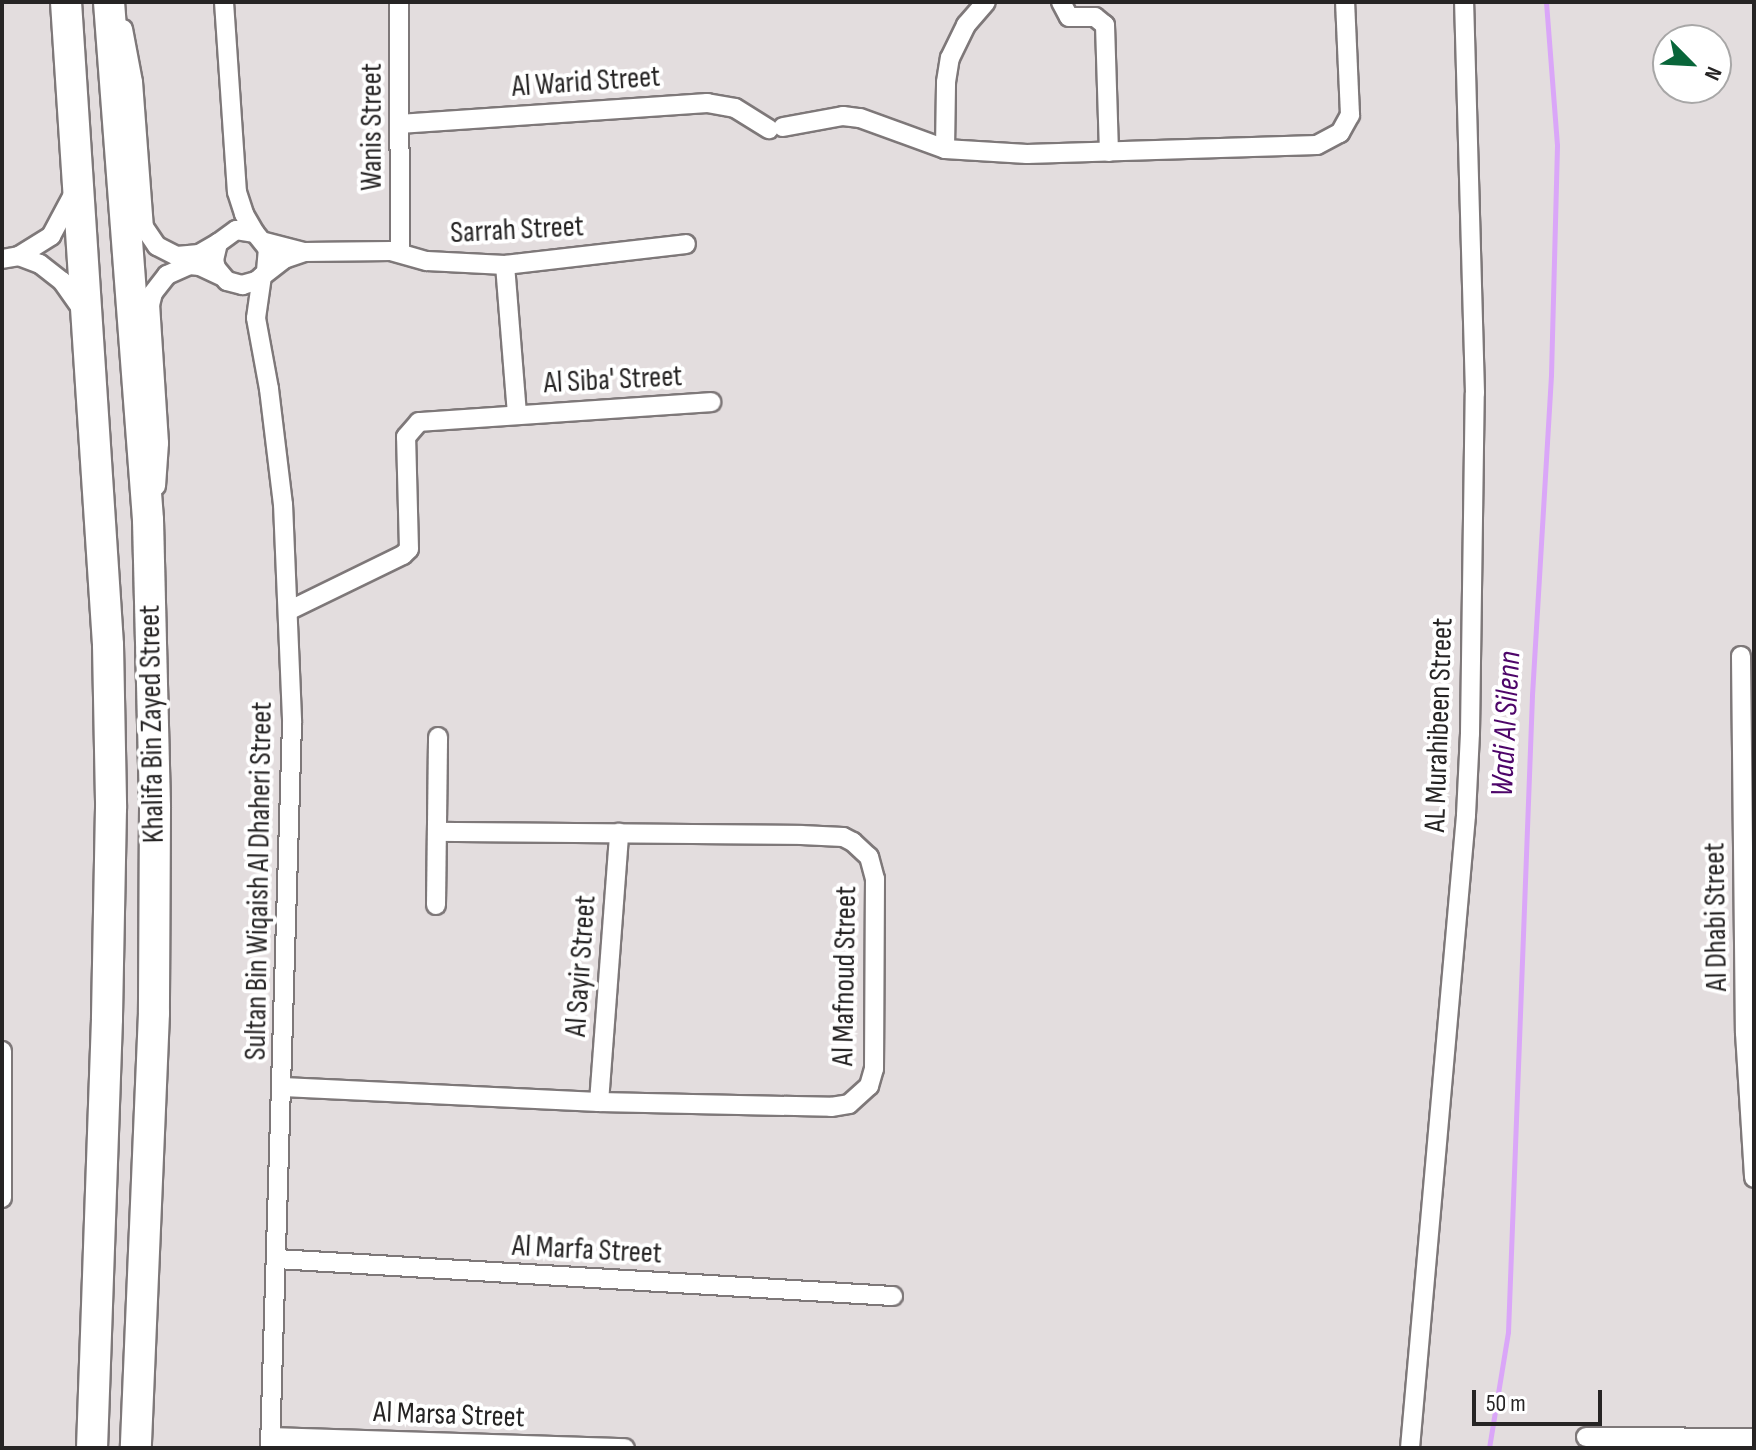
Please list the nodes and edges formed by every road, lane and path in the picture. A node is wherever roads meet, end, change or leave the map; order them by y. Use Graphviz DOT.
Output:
graph roads {
  1 [pos="66,2"];
  2 [pos="111,2"];
  3 [pos="224,2"];
  4 [pos="399,2"];
  5 [pos="986,2"];
  6 [pos="1061,2"];
  7 [pos="1345,2"];
  8 [pos="1464,2"];
  9 [pos="399,124"];
  10 [pos="945,149"];
  11 [pos="1109,152"];
  12 [pos="79,183"];
  13 [pos="237,192"];
  14 [pos="260,238"];
  15 [pos="222,239"];
  16 [pos="686,244"];
  17 [pos="304,252"];
  18 [pos="400,252"];
  19 [pos="10,257"];
  20 [pos="505,265"];
  21 [pos="264,274"];
  22 [pos="224,279"];
  23 [pos="256,318"];
  24 [pos="88,319"];
  25 [pos="711,402"];
  26 [pos="517,413"];
  27 [pos="148,520"];
  28 [pos="288,611"];
  29 [pos="1741,656"];
  30 [pos="438,737"];
  31 [pos="437,832"];
  32 [pos="619,833"];
  33 [pos="436,905"];
  34 [pos="2,1051"];
  35 [pos="283,1087"];
  36 [pos="599,1102"];
  37 [pos="1754,1178"];
  38 [pos="2,1198"];
  39 [pos="277,1259"];
  40 [pos="893,1296"];
  41 [pos="1586,1437"];
  42 [pos="1754,1438"];
  43 [pos="270,1443"];
  44 [pos="92,1448"];
  45 [pos="136,1448"];
  46 [pos="625,1448"];
  47 [pos="1410,1448"];
  1 -- 12 [label="highway, Khalifa Bin Zayed Street"];
  2 -- 15 [label="street"];
  2 -- 27 [label="highway, Khalifa Bin Zayed Street"];
  3 -- 13 [label="street"];
  4 -- 9 [label="street, Wanis Street"];
  5 -- 10 [label="street"];
  6 -- 11 [label="street"];
  7 -- 11 [label="street"];
  8 -- 47 [label="street, AL Murahibeen Street"];
  9 -- 10 [label="street, Al Warid Street"];
  9 -- 18 [label="street, Wanis Street"];
  10 -- 11 [label="street"];
  12 -- 19 [label="street"];
  12 -- 24 [label="highway, Khalifa Bin Zayed Street"];
  13 -- 14 [label="street"];
  13 -- 15 [label="street"];
  14 -- 15 [label="street"];
  14 -- 17 [label="street, Sarrah Street"];
  14 -- 21 [label="street"];
  15 -- 22 [label="street"];
  16 -- 20 [label="street, Sarrah Street"];
  17 -- 18 [label="street, Sarrah Street"];
  17 -- 21 [label="street, Sarrah Street"];
  18 -- 20 [label="street, Sarrah Street"];
  19 -- 24 [label="street"];
  20 -- 26 [label="street, Al Siba' Street"];
  21 -- 22 [label="street"];
  21 -- 23 [label="street, Sultan Bin Wiqaish Al Dhaheri Street"];
  22 -- 23 [label="street, Sultan Bin Wiqaish Al Dhaheri Street"];
  22 -- 27 [label="street"];
  23 -- 28 [label="street, Sultan Bin Wiqaish Al Dhaheri Street"];
  24 -- 44 [label="highway, Khalifa Bin Zayed Street"];
  25 -- 26 [label="street, Al Siba' Street"];
  26 -- 28 [label="street, Al Siba' Street"];
  27 -- 45 [label="highway, Khalifa Bin Zayed Street"];
  28 -- 35 [label="street, Sultan Bin Wiqaish Al Dhaheri Street"];
  29 -- 37 [label="street, Al Dhabi Street"];
  30 -- 31 [label="street"];
  31 -- 32 [label="street, Al Mafnoud Street"];
  31 -- 33 [label="street"];
  32 -- 36 [label="street, Al Sayir Street"];
  32 -- 36 [label="street, Al Mafnoud Street"];
  34 -- 38 [label="street"];
  35 -- 36 [label="street, Al Mafnoud Street"];
  35 -- 39 [label="street, Sultan Bin Wiqaish Al Dhaheri Street"];
  39 -- 40 [label="street, Al Marfa Street"];
  39 -- 43 [label="street, Sultan Bin Wiqaish Al Dhaheri Street"];
  41 -- 42 [label="street"];
  43 -- 46 [label="street, Al Marsa Street"];
}
